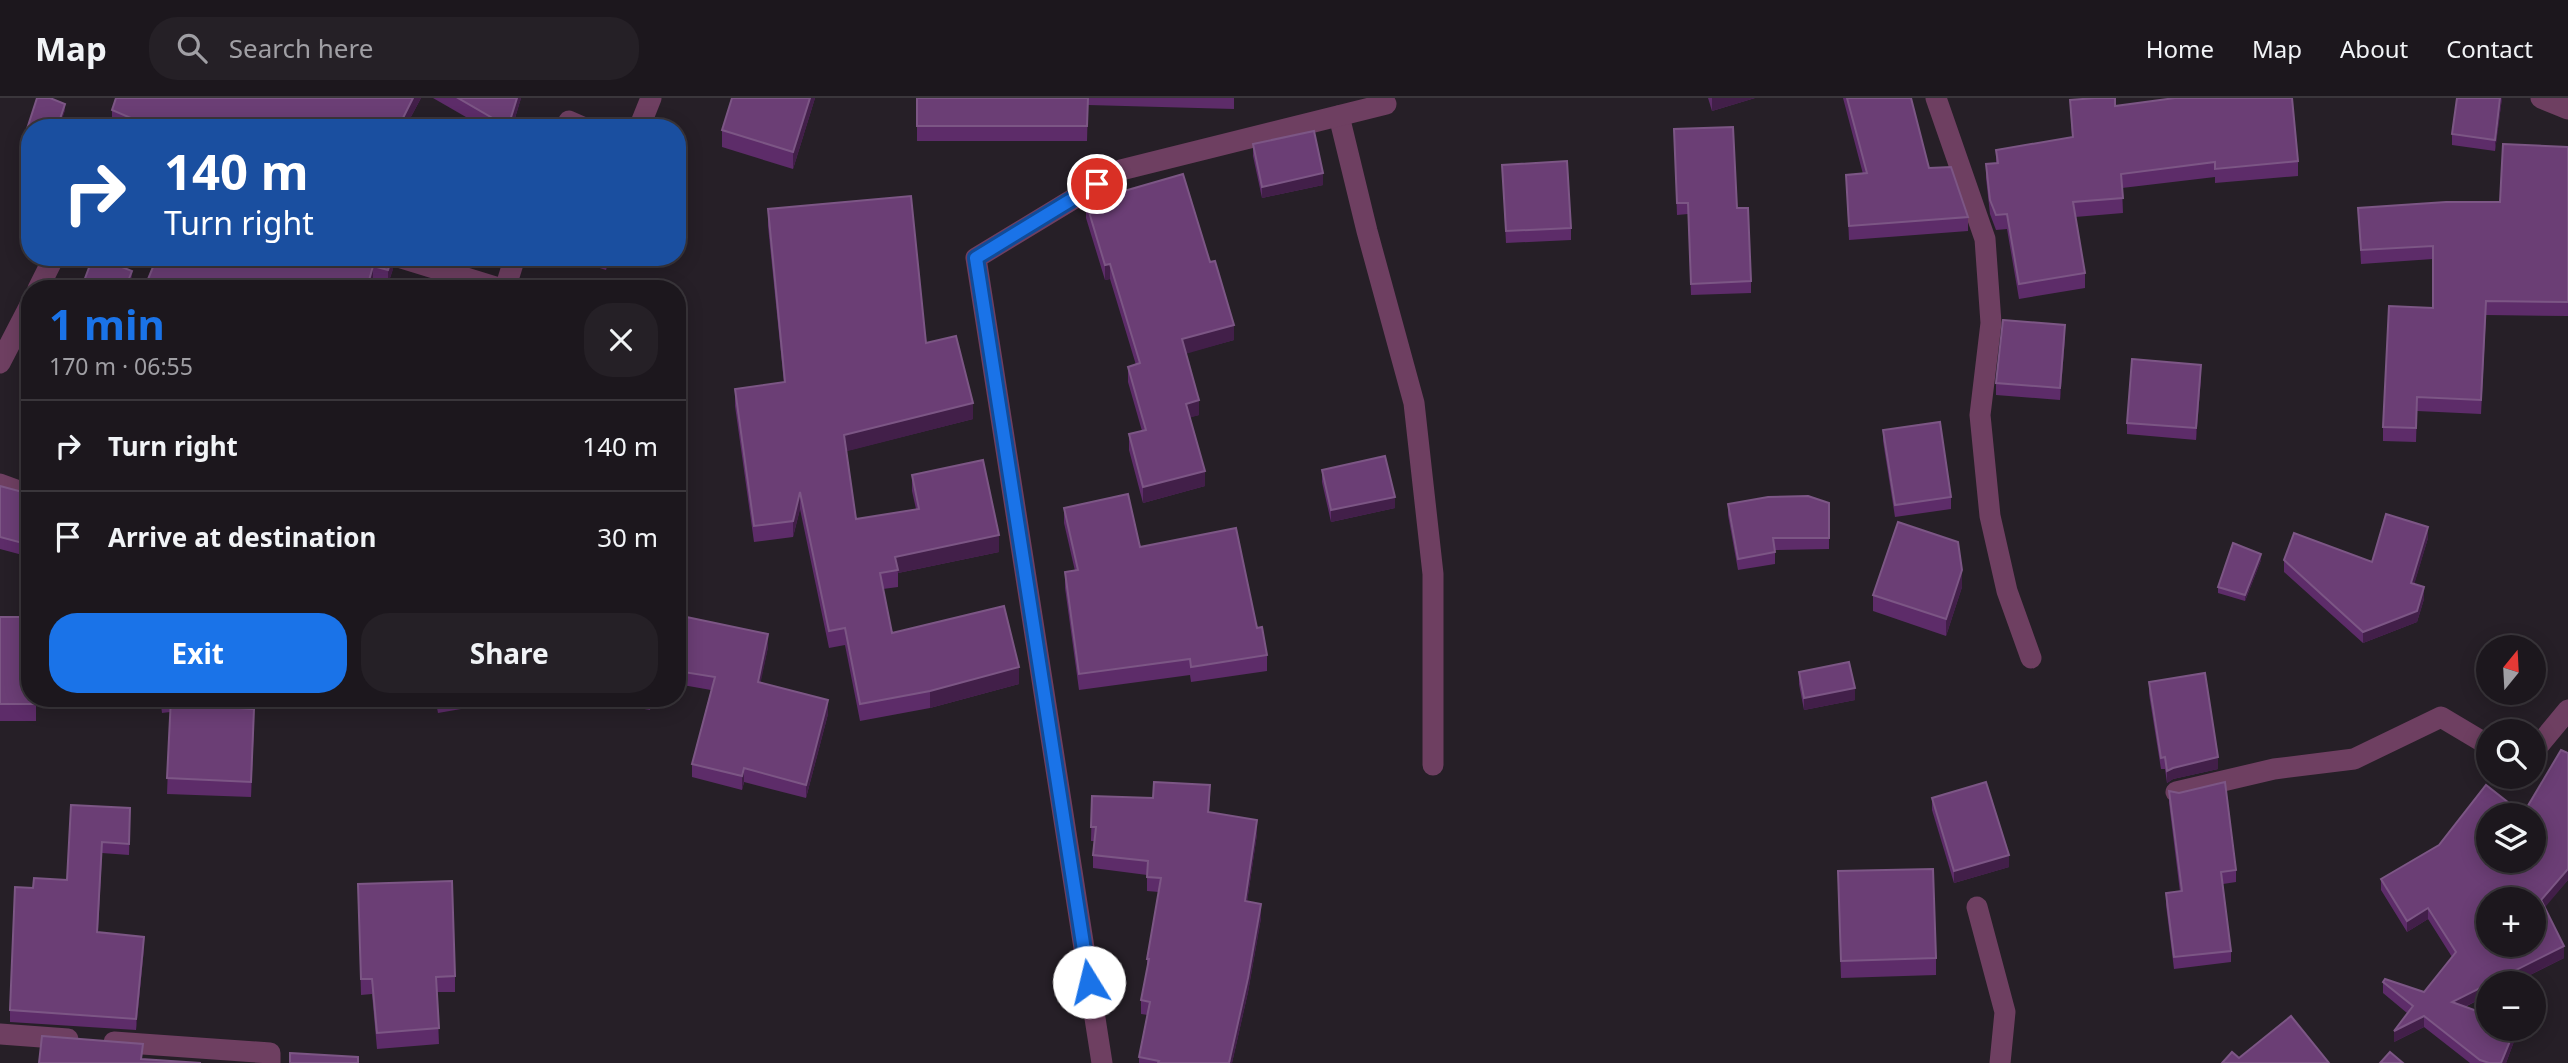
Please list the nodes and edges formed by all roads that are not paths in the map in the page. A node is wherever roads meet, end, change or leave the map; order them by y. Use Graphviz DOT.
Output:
graph roads {
  1 [pos="651,98"];
  2 [pos="1936,98"];
  3 [pos="2541,98"];
  4 [pos="1386,104"];
  5 [pos="2568,109"];
  6 [pos="1339,116"];
  7 [pos="643,119"];
  8 [pos="428,266"];
  9 [pos="474,280"];
  10 [pos="21,322"];
  11 [pos="0,363"];
  12 [pos="0,484"];
  13 [pos="21,492"];
  14 [pos="2031,658"];
  15 [pos="2568,710"];
  16 [pos="2546,737"];
  17 [pos="2476,738"];
  18 [pos="1433,765"];
  19 [pos="2176,792"];
  20 [pos="1977,907"];
  21 [pos="0,1034"];
  22 [pos="270,1063"];
  23 [pos="1102,1063"];
  24 [pos="2000,1063"];
  1 -- 7 [label="street"];
  2 -- 14 [label="street"];
  3 -- 5 [label="street"];
  4 -- 6 [label="street"];
  6 -- 18 [label="street"];
  6 -- 23 [label="street"];
  8 -- 9 [label="street"];
  10 -- 11 [label="street"];
  12 -- 13 [label="street"];
  15 -- 16 [label="street"];
  17 -- 19 [label="street"];
  20 -- 24 [label="street"];
  21 -- 22 [label="street"];
}
